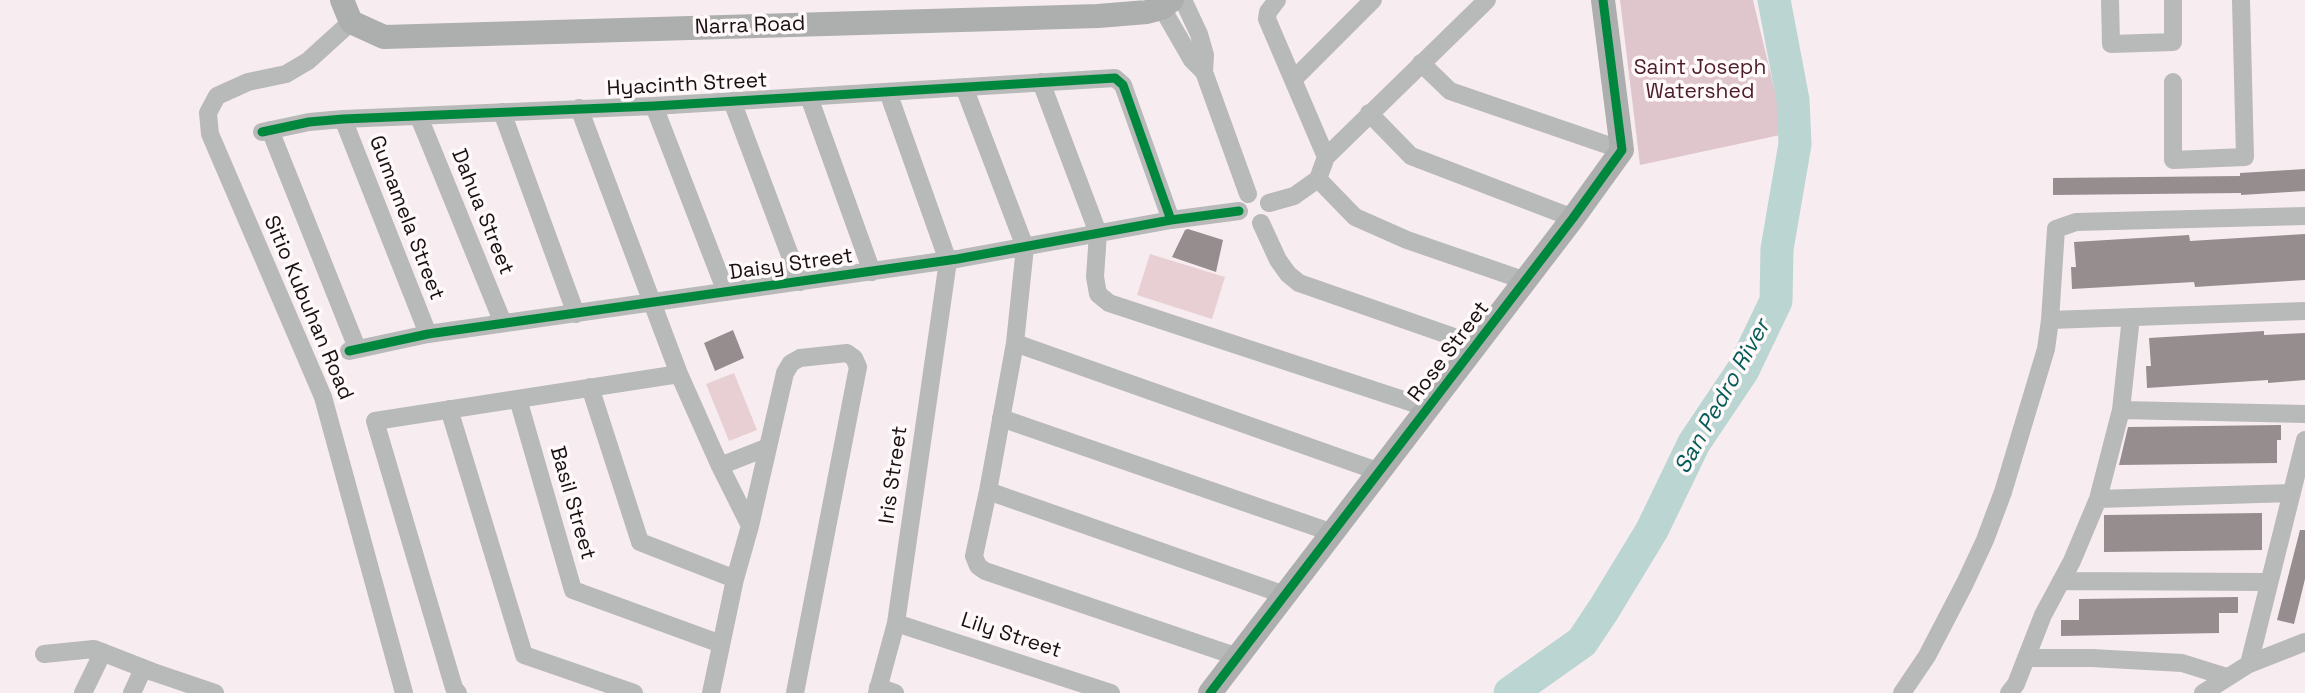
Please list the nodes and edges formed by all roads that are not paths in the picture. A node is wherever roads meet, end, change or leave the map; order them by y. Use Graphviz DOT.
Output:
graph roads {
  1 [pos="1278,0"];
  2 [pos="1373,0"];
  3 [pos="1487,0"];
  4 [pos="1603,0"];
  5 [pos="2110,0"];
  6 [pos="2173,0"];
  7 [pos="2241,0"];
  8 [pos="1172,3"];
  9 [pos="347,11"];
  10 [pos="1421,63"];
  11 [pos="1294,79"];
  12 [pos="1041,82"];
  13 [pos="2173,82"];
  14 [pos="964,87"];
  15 [pos="888,92"];
  16 [pos="808,97"];
  17 [pos="732,101"];
  18 [pos="654,106"];
  19 [pos="579,108"];
  20 [pos="502,112"];
  21 [pos="1369,113"];
  22 [pos="419,117"];
  23 [pos="343,119"];
  24 [pos="1622,149"];
  25 [pos="1326,157"];
  26 [pos="1318,179"];
  27 [pos="1248,194"];
  28 [pos="1269,203"];
  29 [pos="1239,211"];
  30 [pos="2305,216"];
  31 [pos="1573,218"];
  32 [pos="1171,220"];
  33 [pos="1261,223"];
  34 [pos="1098,233"];
  35 [pos="1026,247"];
  36 [pos="948,261"];
  37 [pos="872,272"];
  38 [pos="1526,281"];
  39 [pos="800,282"];
  40 [pos="726,292"];
  41 [pos="652,303"];
  42 [pos="2305,311"];
  43 [pos="576,314"];
  44 [pos="2132,317"];
  45 [pos="2050,320"];
  46 [pos="503,323"];
  47 [pos="428,334"];
  48 [pos="1015,343"];
  49 [pos="1477,345"];
  50 [pos="353,349"];
  51 [pos="679,374"];
  52 [pos="590,387"];
  53 [pos="518,398"];
  54 [pos="1428,408"];
  55 [pos="449,409"];
  56 [pos="2121,410"];
  57 [pos="2305,414"];
  58 [pos="1001,418"];
  59 [pos="2305,440"];
  60 [pos="768,446"];
  61 [pos="720,466"];
  62 [pos="1380,471"];
  63 [pos="988,491"];
  64 [pos="2292,493"];
  65 [pos="2098,499"];
  66 [pos="750,526"];
  67 [pos="1332,533"];
  68 [pos="735,579"];
  69 [pos="2062,581"];
  70 [pos="2269,582"];
  71 [pos="1285,595"];
  72 [pos="896,623"];
  73 [pos="2305,642"];
  74 [pos="722,644"];
  75 [pos="103,652"];
  76 [pos="44,654"];
  77 [pos="1238,657"];
  78 [pos="2026,658"];
  79 [pos="2249,664"];
  80 [pos="143,668"];
  81 [pos="2227,677"];
  82 [pos="185,688"];
  83 [pos="2018,690"];
  84 [pos="883,691"];
  85 [pos="83,693"];
  86 [pos="131,693"];
  87 [pos="215,693"];
  88 [pos="404,693"];
  89 [pos="458,693"];
  90 [pos="634,693"];
  91 [pos="711,693"];
  92 [pos="795,693"];
  93 [pos="1111,693"];
  94 [pos="1210,693"];
  95 [pos="1902,693"];
  96 [pos="2203,693"];
  1 -- 11 [label="street"];
  2 -- 11 [label="street"];
  3 -- 10 [label="street"];
  4 -- 24 [label="street"];
  5 -- 6 [label="street"];
  7 -- 13 [label="street"];
  8 -- 9 [label="street, Narra Road"];
  8 -- 27 [label="street"];
  9 -- 88 [label="street, Sitio Kubuhan Road"];
  10 -- 21 [label="street"];
  10 -- 24 [label="street"];
  11 -- 25 [label="street"];
  12 -- 14 [label="street, Hyacinth Street"];
  12 -- 32 [label="street, Hyacinth Street"];
  12 -- 34 [label="street"];
  14 -- 15 [label="street, Hyacinth Street"];
  14 -- 35 [label="street"];
  15 -- 16 [label="street, Hyacinth Street"];
  15 -- 36 [label="street"];
  16 -- 17 [label="street, Hyacinth Street"];
  16 -- 37 [label="street"];
  17 -- 18 [label="street, Hyacinth Street"];
  17 -- 39 [label="street"];
  18 -- 19 [label="street, Hyacinth Street"];
  18 -- 40 [label="street"];
  19 -- 20 [label="street, Hyacinth Street"];
  19 -- 41 [label="street"];
  20 -- 22 [label="street, Hyacinth Street"];
  20 -- 43 [label="street"];
  21 -- 25 [label="street"];
  21 -- 31 [label="street"];
  22 -- 23 [label="street, Hyacinth Street"];
  22 -- 46 [label="street, Dahua Street"];
  23 -- 47 [label="street, Gumamela Street"];
  23 -- 50 [label="street, Hyacinth Street"];
  24 -- 31 [label="street, Rose Street"];
  25 -- 26 [label="street"];
  26 -- 28 [label="street"];
  26 -- 38 [label="street"];
  27 -- 28 [label="street"];
  27 -- 29 [label="street"];
  28 -- 33 [label="street"];
  29 -- 32 [label="street, Daisy Street"];
  29 -- 33 [label="street"];
  30 -- 45 [label="street"];
  31 -- 38 [label="street, Rose Street"];
  32 -- 34 [label="street, Daisy Street"];
  33 -- 49 [label="street"];
  34 -- 35 [label="street, Daisy Street"];
  34 -- 54 [label="street"];
  35 -- 36 [label="street, Daisy Street"];
  35 -- 48 [label="street"];
  36 -- 37 [label="street, Daisy Street"];
  36 -- 72 [label="street, Iris Street"];
  37 -- 39 [label="street, Daisy Street"];
  38 -- 49 [label="street, Rose Street"];
  39 -- 40 [label="street, Daisy Street"];
  40 -- 41 [label="street, Daisy Street"];
  41 -- 43 [label="street, Daisy Street"];
  41 -- 51 [label="street"];
  42 -- 44 [label="street"];
  43 -- 46 [label="street, Daisy Street"];
  44 -- 45 [label="street"];
  44 -- 56 [label="street"];
  45 -- 95 [label="street"];
  46 -- 47 [label="street, Daisy Street"];
  47 -- 50 [label="street, Daisy Street"];
  48 -- 58 [label="street"];
  48 -- 62 [label="street"];
  49 -- 54 [label="street, Rose Street"];
  51 -- 52 [label="street"];
  51 -- 61 [label="street"];
  52 -- 53 [label="street"];
  52 -- 68 [label="street"];
  53 -- 55 [label="street"];
  53 -- 74 [label="street, Basil Street"];
  54 -- 62 [label="street, Rose Street"];
  55 -- 89 [label="street"];
  55 -- 90 [label="street"];
  56 -- 57 [label="street"];
  56 -- 65 [label="street"];
  58 -- 63 [label="street"];
  58 -- 67 [label="street"];
  59 -- 64 [label="street"];
  60 -- 61 [label="street"];
  60 -- 66 [label="street"];
  60 -- 92 [label="street"];
  61 -- 66 [label="street"];
  62 -- 67 [label="street, Rose Street"];
  63 -- 71 [label="street"];
  63 -- 77 [label="street"];
  64 -- 65 [label="street"];
  64 -- 70 [label="street"];
  65 -- 69 [label="street"];
  66 -- 68 [label="street"];
  67 -- 71 [label="street, Rose Street"];
  68 -- 74 [label="street"];
  69 -- 70 [label="street"];
  69 -- 78 [label="street"];
  70 -- 79 [label="street"];
  71 -- 77 [label="street, Rose Street"];
  72 -- 84 [label="street, Iris Street"];
  72 -- 93 [label="street, Lily Street"];
  73 -- 79 [label="street"];
  74 -- 91 [label="street"];
  75 -- 76 [label="street"];
  75 -- 80 [label="street"];
  75 -- 85 [label="street"];
  77 -- 94 [label="street, Rose Street"];
  78 -- 81 [label="street"];
  78 -- 83 [label="street"];
  79 -- 81 [label="street"];
  80 -- 82 [label="street"];
  80 -- 86 [label="street"];
  81 -- 96 [label="street"];
  82 -- 87 [label="street"];
}
